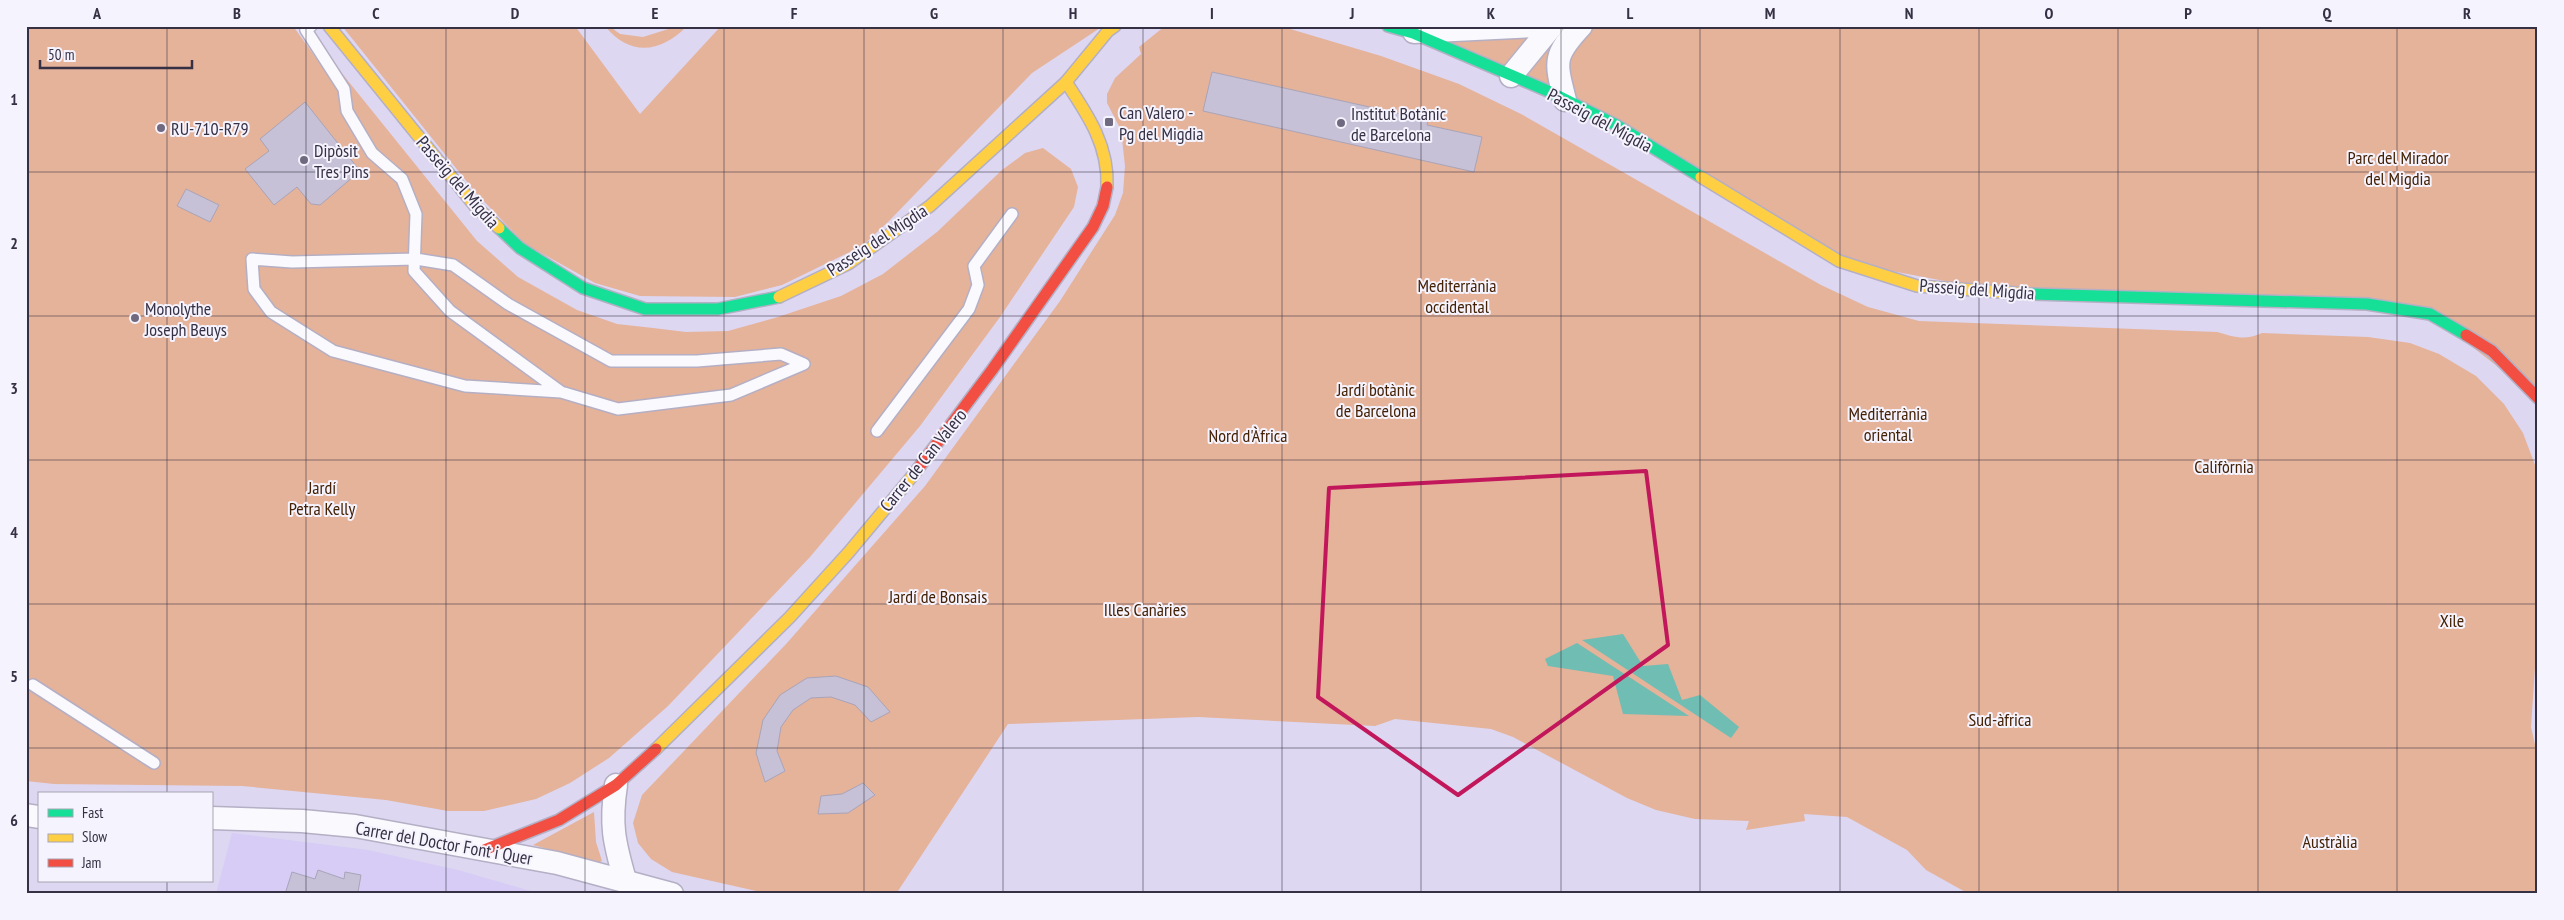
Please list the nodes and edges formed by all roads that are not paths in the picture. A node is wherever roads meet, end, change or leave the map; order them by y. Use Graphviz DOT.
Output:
graph roads {
  1 [pos="311,26"];
  2 [pos="329,26"];
  3 [pos="1115,26"];
  4 [pos="1388,26"];
  5 [pos="1536,26"];
  6 [pos="1552,26"];
  7 [pos="1581,26"];
  8 [pos="1413,32"];
  9 [pos="1511,76"];
  10 [pos="1066,82"];
  11 [pos="1565,100"];
  12 [pos="1012,214"];
  13 [pos="416,258"];
  14 [pos="561,392"];
  15 [pos="2538,398"];
  16 [pos="878,431"];
  17 [pos="33,685"];
  18 [pos="154,763"];
  19 [pos="616,784"];
  20 [pos="212,818"];
  21 [pos="484,850"];
  22 [pos="625,880"];
  23 [pos="672,894"];
  1 -- 13 [label="lane"];
  2 -- 10 [label="street, Passeig del Migdia"];
  3 -- 10 [label="street, Passeig del Migdia"];
  4 -- 8 [label="street, Passeig del Migdia"];
  5 -- 8 [label="street"];
  6 -- 9 [label="street"];
  7 -- 11 [label="street"];
  8 -- 9 [label="street, Passeig del Migdia"];
  9 -- 11 [label="street, Passeig del Migdia"];
  10 -- 19 [label="street, Carrer de Can Valero"];
  11 -- 15 [label="street, Passeig del Migdia"];
  12 -- 16 [label="lane"];
  13 -- 14 [label="lane"];
  13 -- 14 [label="lane"];
  13 -- 14 [label="lane"];
  17 -- 18 [label="lane"];
  19 -- 21 [label="street, Carrer de Can Valero"];
  19 -- 22 [label="street"];
  20 -- 21 [label="street, Carrer del Doctor Font i Quer"];
  21 -- 22 [label="street, Carrer del Doctor Font i Quer"];
  22 -- 23 [label="street, Carrer del Doctor Font i Quer"];
}
